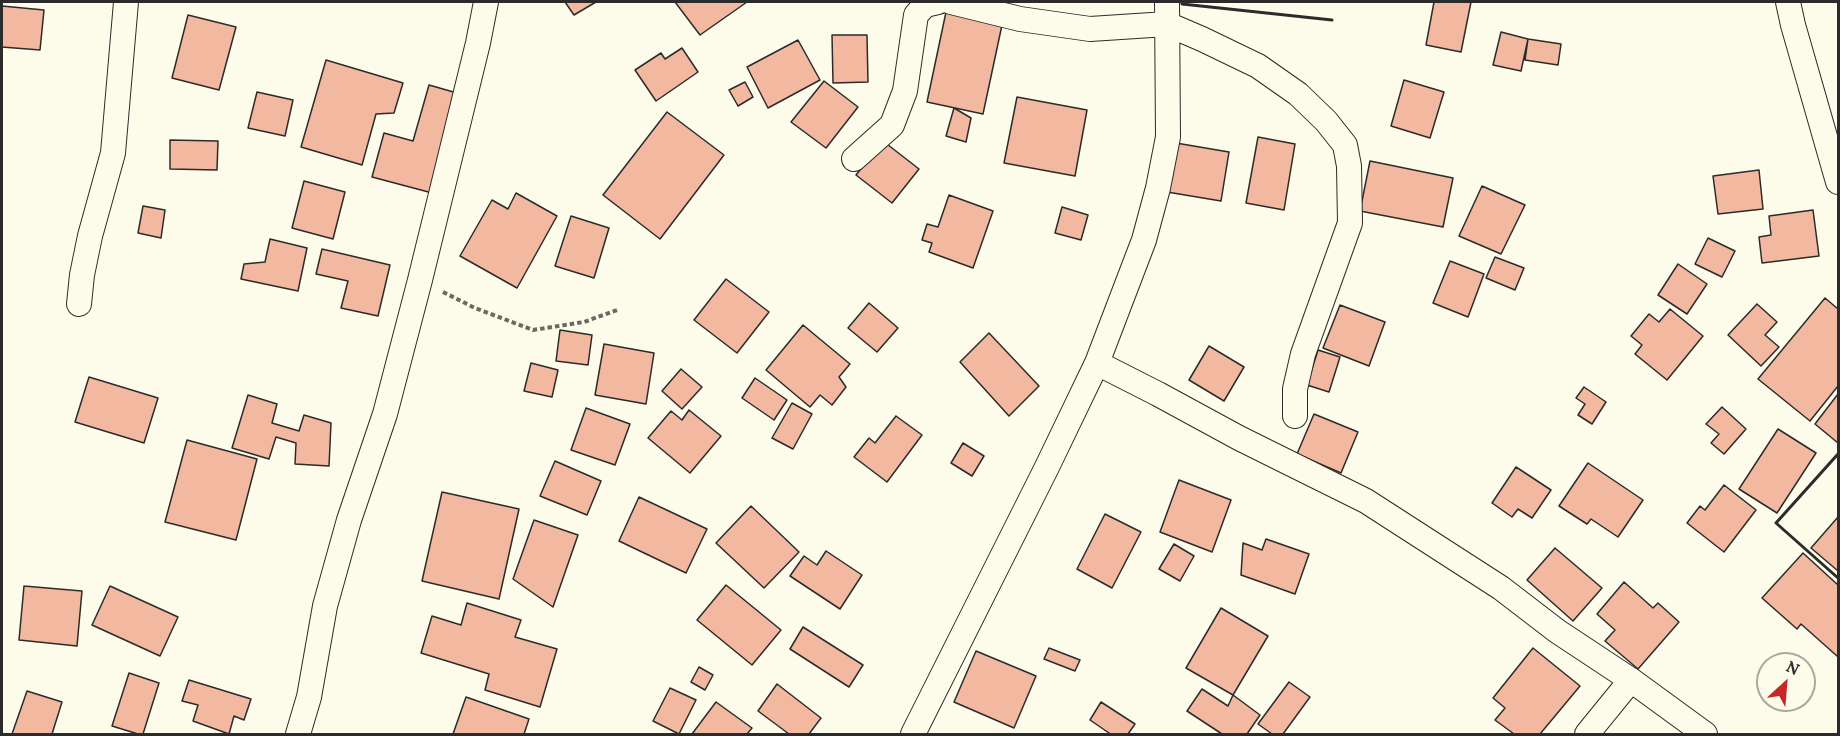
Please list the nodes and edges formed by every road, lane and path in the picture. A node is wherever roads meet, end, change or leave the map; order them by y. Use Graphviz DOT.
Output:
graph roads {
  1 [pos="126,2"];
  2 [pos="486,2"];
  3 [pos="938,2"];
  4 [pos="951,2"];
  5 [pos="1788,2"];
  6 [pos="1167,13"];
  7 [pos="854,159"];
  8 [pos="1839,183"];
  9 [pos="420,280"];
  10 [pos="79,304"];
  11 [pos="617,310"];
  12 [pos="1097,363"];
  13 [pos="1295,416"];
  14 [pos="1631,680"];
  15 [pos="298,735"];
  16 [pos="913,735"];
  17 [pos="1587,735"];
  18 [pos="1705,735"];
  1 -- 10 [label="street"];
  2 -- 9 [label="street"];
  3 -- 7 [label="street"];
  4 -- 6 [label="street"];
  5 -- 8 [label="street"];
  6 -- 12 [label="street"];
  6 -- 13 [label="street"];
  9 -- 11 [label="path"];
  9 -- 15 [label="street"];
  12 -- 14 [label="street"];
  12 -- 16 [label="street"];
  14 -- 17 [label="street"];
  14 -- 18 [label="street"];
}
